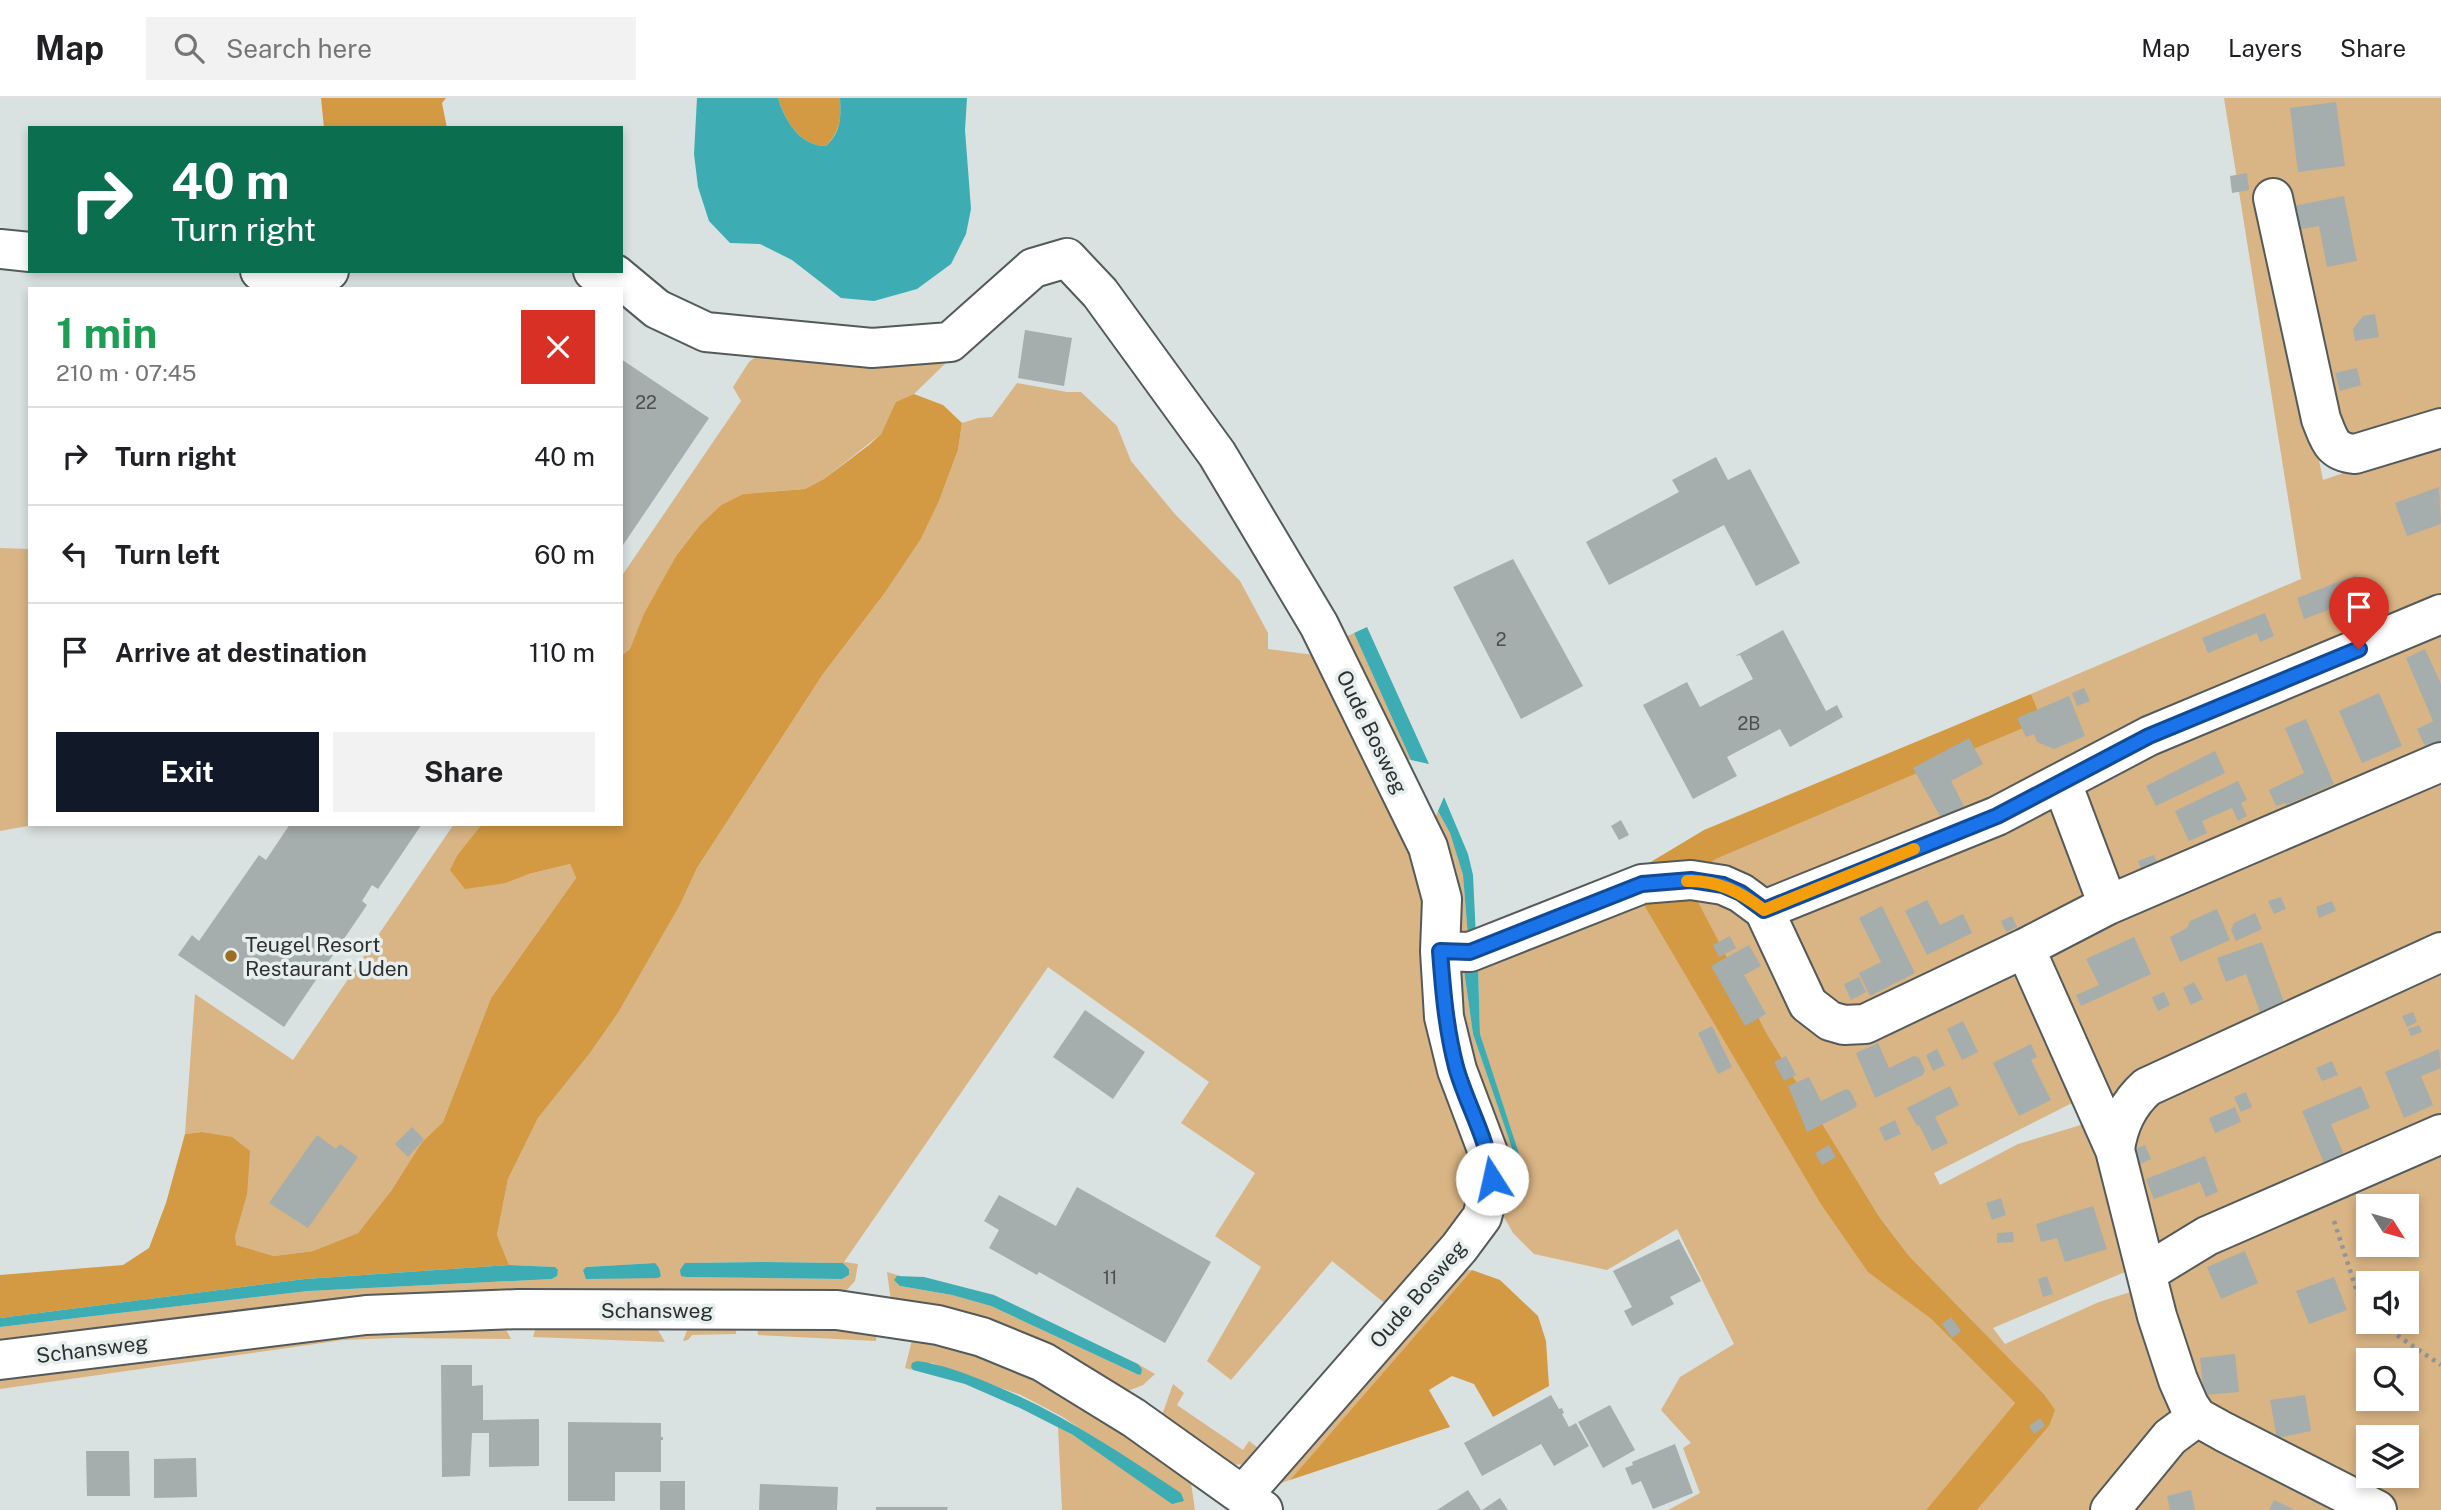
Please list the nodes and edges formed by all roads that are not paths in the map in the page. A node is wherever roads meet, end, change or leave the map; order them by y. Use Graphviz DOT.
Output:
graph roads {
  1 [pos="2273,198"];
  2 [pos="0,249"];
  3 [pos="28,251"];
  4 [pos="281,273"];
  5 [pos="322,273"];
  6 [pos="608,273"];
  7 [pos="2441,428"];
  8 [pos="2441,614"];
  9 [pos="2441,762"];
  10 [pos="2062,783"];
  11 [pos="2108,905"];
  12 [pos="1764,910"];
  13 [pos="2025,948"];
  14 [pos="1440,951"];
  15 [pos="2441,952"];
  16 [pos="2441,1133"];
  17 [pos="2115,1150"];
  18 [pos="2148,1272"];
  19 [pos="0,1360"];
  20 [pos="2197,1417"];
  21 [pos="1253,1503"];
  22 [pos="2110,1510"];
  23 [pos="2377,1510"];
  1 -- 7 [label="street"];
  2 -- 3 [label="street"];
  4 -- 5 [label="street"];
  6 -- 14 [label="street, Oude Bosweg"];
  8 -- 10 [label="street"];
  9 -- 11 [label="street"];
  10 -- 11 [label="street"];
  10 -- 12 [label="street"];
  11 -- 13 [label="street"];
  12 -- 13 [label="street"];
  12 -- 14 [label="street"];
  13 -- 17 [label="street"];
  14 -- 21 [label="street, Oude Bosweg"];
  15 -- 17 [label="street"];
  16 -- 18 [label="street"];
  17 -- 18 [label="street"];
  18 -- 20 [label="street"];
  19 -- 21 [label="street, Schansweg"];
  20 -- 22 [label="street"];
  20 -- 23 [label="street"];
}
